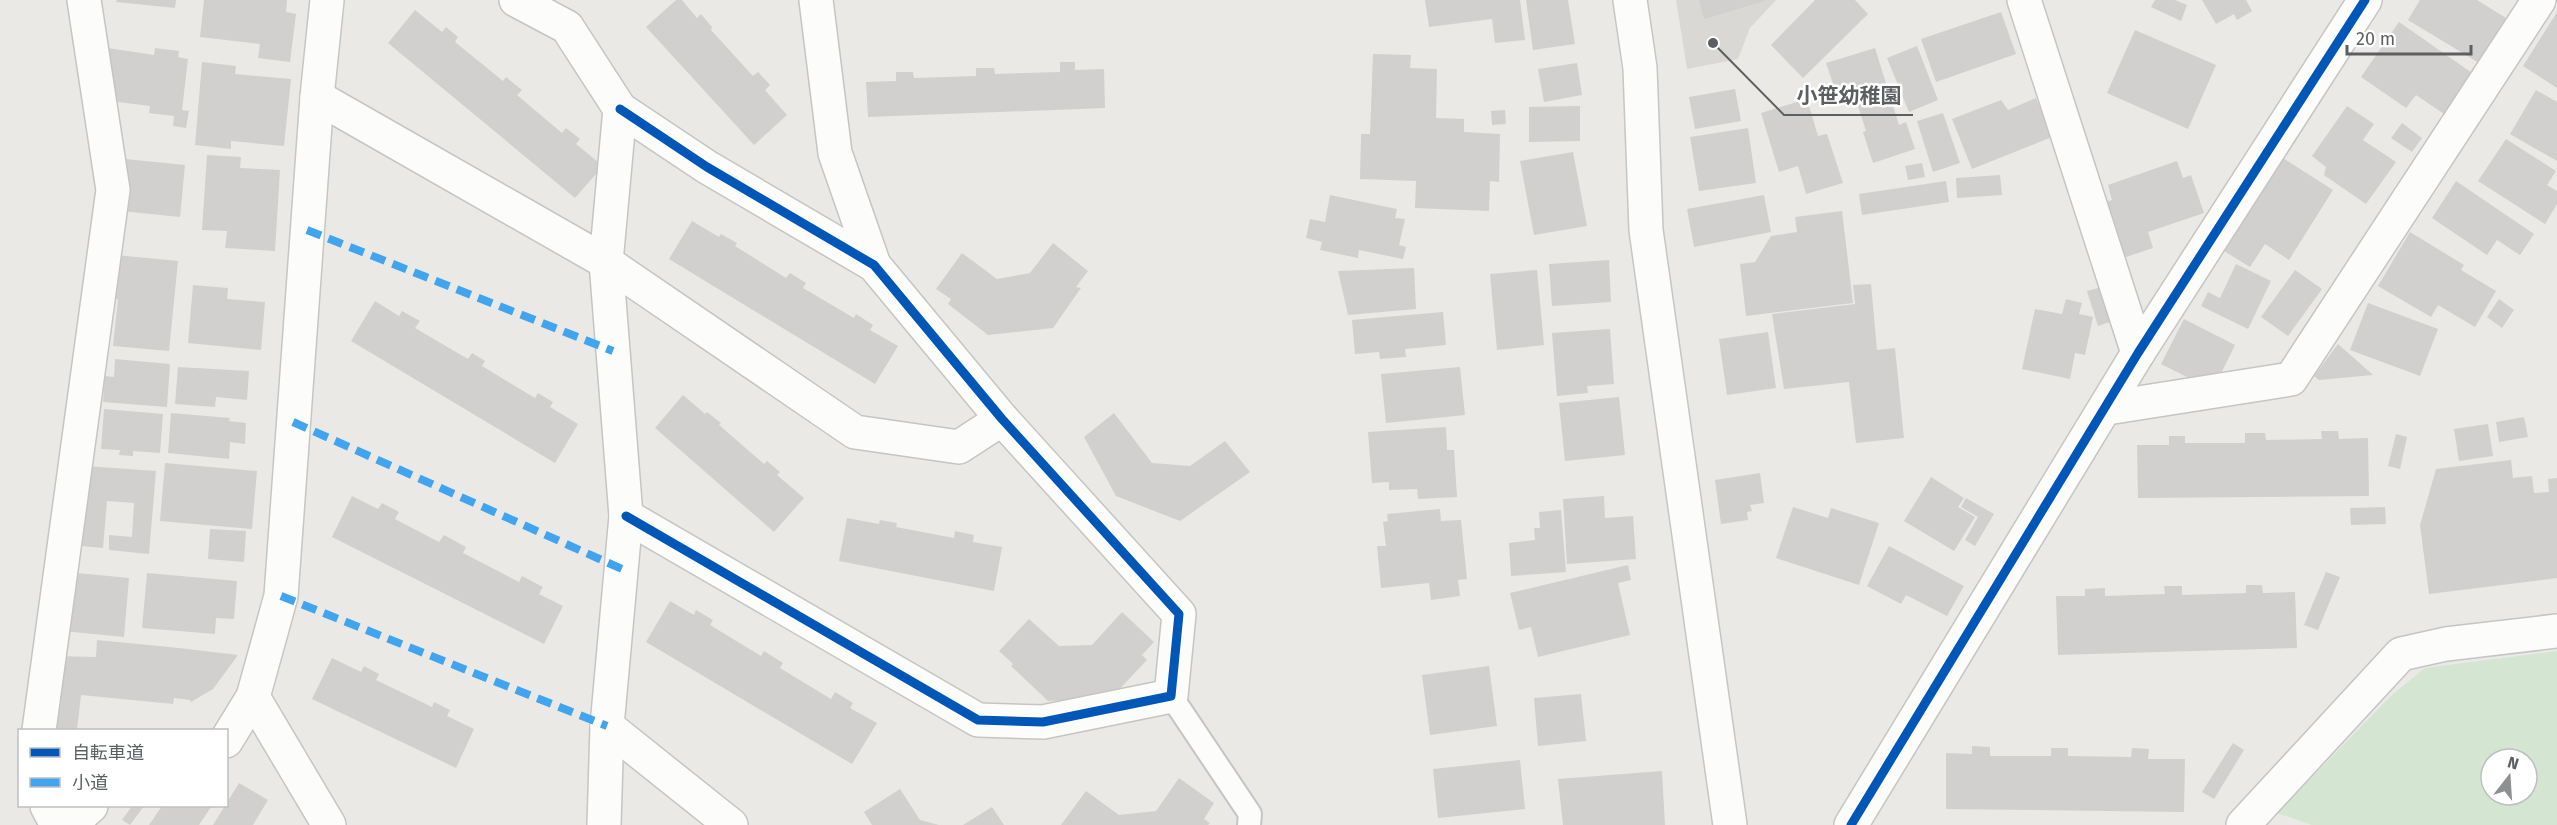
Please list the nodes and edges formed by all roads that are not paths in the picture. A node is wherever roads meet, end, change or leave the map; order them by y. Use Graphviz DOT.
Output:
graph roads {
  1 [pos="84,0"];
  2 [pos="327,0"];
  3 [pos="516,0"];
  4 [pos="816,0"];
  5 [pos="1630,0"];
  6 [pos="2025,0"];
  7 [pos="2365,0"];
  8 [pos="2539,0"];
  9 [pos="317,96"];
  10 [pos="620,109"];
  11 [pos="606,262"];
  12 [pos="874,265"];
  13 [pos="2139,353"];
  14 [pos="2107,408"];
  15 [pos="1002,419"];
  16 [pos="626,516"];
  17 [pos="2557,631"];
  18 [pos="1171,696"];
  19 [pos="253,698"];
  20 [pos="607,726"];
  21 [pos="39,729"];
  22 [pos="228,738"];
  23 [pos="48,807"];
  24 [pos="90,807"];
  25 [pos="57,825"];
  26 [pos="70,825"];
  27 [pos="329,825"];
  28 [pos="604,825"];
  29 [pos="731,825"];
  30 [pos="1249,825"];
  31 [pos="1730,825"];
  32 [pos="1851,825"];
  33 [pos="2243,825"];
  1 -- 21 [label="street"];
  2 -- 9 [label="street"];
  3 -- 10 [label="street"];
  4 -- 12 [label="street"];
  5 -- 31 [label="street"];
  6 -- 13 [label="street"];
  7 -- 13 [label="street"];
  8 -- 14 [label="street"];
  9 -- 11 [label="street"];
  9 -- 19 [label="street"];
  10 -- 11 [label="street"];
  10 -- 12 [label="street"];
  11 -- 15 [label="street"];
  11 -- 16 [label="street"];
  12 -- 15 [label="street"];
  13 -- 14 [label="street"];
  14 -- 32 [label="street"];
  15 -- 18 [label="street"];
  16 -- 18 [label="street"];
  16 -- 20 [label="street"];
  17 -- 33 [label="street"];
  18 -- 30 [label="lane"];
  19 -- 22 [label="street"];
  19 -- 27 [label="street"];
  20 -- 28 [label="street"];
  20 -- 29 [label="street"];
  23 -- 25 [label="street"];
  24 -- 26 [label="street"];
}
